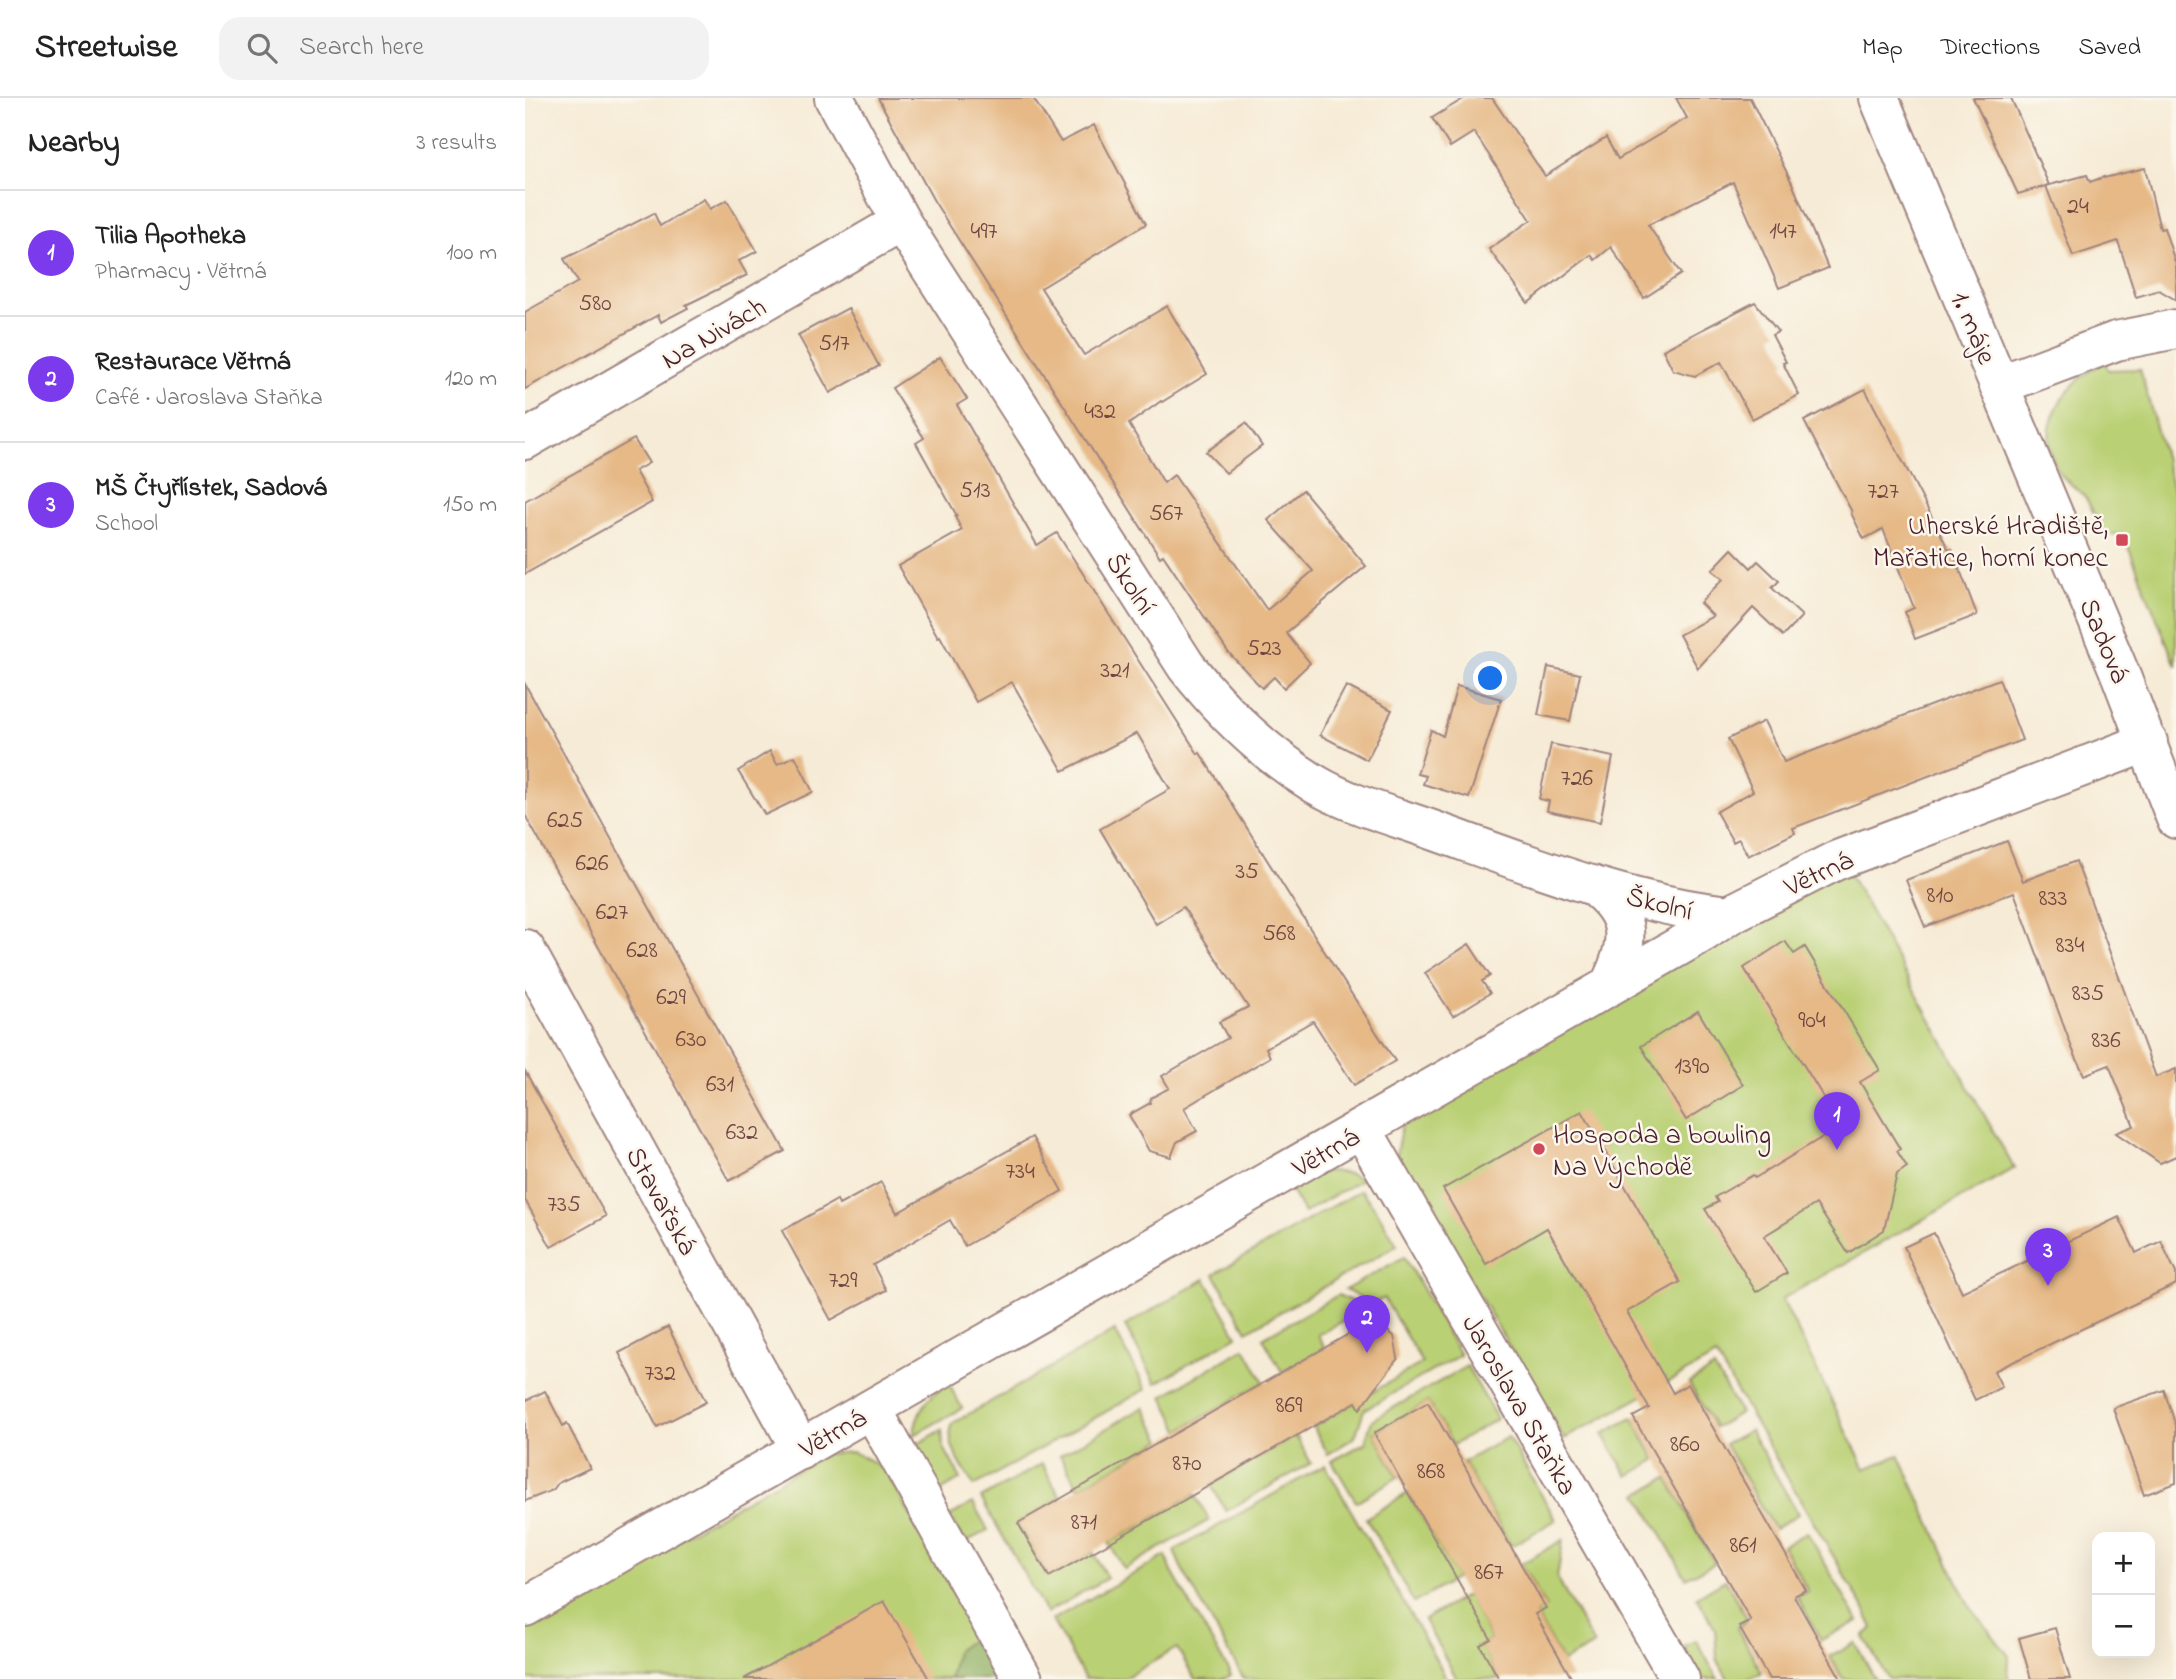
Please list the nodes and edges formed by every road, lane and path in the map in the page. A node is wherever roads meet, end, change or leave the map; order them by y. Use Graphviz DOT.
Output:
graph roads {
  1 [pos="834,98"];
  2 [pos="1879,98"];
  3 [pos="901,222"];
  4 [pos="2176,329"];
  5 [pos="1999,385"];
  6 [pos="525,440"];
  7 [pos="2148,743"];
  8 [pos="2176,819"];
  9 [pos="1592,885"];
  10 [pos="1729,915"];
  11 [pos="525,949"];
  12 [pos="1609,986"];
  13 [pos="1362,1129"];
  14 [pos="872,1409"];
  15 [pos="801,1450"];
  16 [pos="525,1607"];
  17 [pos="1023,1679"];
  18 [pos="1681,1679"];
  1 -- 3 [label="street, Školní"];
  2 -- 5 [label="street, 1. máje"];
  3 -- 6 [label="street, Na Nivách"];
  3 -- 9 [label="street, Školní"];
  4 -- 5 [label="street, 1. máje"];
  5 -- 7 [label="street, Sadová"];
  7 -- 8 [label="street, Sadová"];
  7 -- 10 [label="street, Větrná"];
  9 -- 10 [label="street, Školní"];
  9 -- 12 [label="street, Školní"];
  10 -- 12 [label="street, Větrná"];
  11 -- 15 [label="street, Stavařská"];
  12 -- 13 [label="street, Větrná"];
  13 -- 14 [label="street, Větrná"];
  13 -- 18 [label="street, Jaroslava Staňka"];
  14 -- 15 [label="street, Větrná"];
  14 -- 17 [label="street"];
  15 -- 16 [label="street, Větrná"];
}
